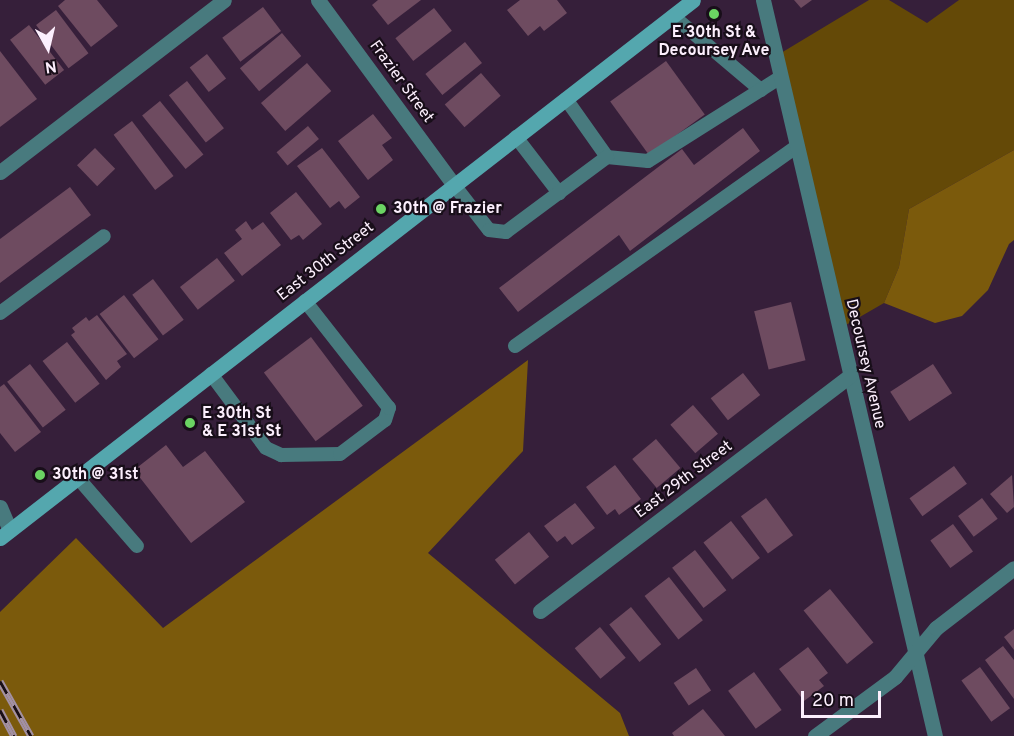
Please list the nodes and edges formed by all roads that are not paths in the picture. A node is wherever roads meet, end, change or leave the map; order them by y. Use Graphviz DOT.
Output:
graph roads {
  1 [pos="224,0"];
  2 [pos="318,0"];
  3 [pos="693,0"];
  4 [pos="763,0"];
  5 [pos="673,16"];
  6 [pos="781,77"];
  7 [pos="761,90"];
  8 [pos="566,99"];
  9 [pos="516,137"];
  10 [pos="796,146"];
  11 [pos="607,158"];
  12 [pos="0,172"];
  13 [pos="454,185"];
  14 [pos="559,193"];
  15 [pos="104,236"];
  16 [pos="305,301"];
  17 [pos="0,313"];
  18 [pos="515,346"];
  19 [pos="211,374"];
  20 [pos="850,376"];
  21 [pos="78,478"];
  22 [pos="0,507"];
  23 [pos="5,534"];
  24 [pos="137,546"];
  25 [pos="1014,568"];
  26 [pos="540,611"];
  27 [pos="914,650"];
  28 [pos="815,736"];
  29 [pos="935,736"];
  1 -- 12 [label="street"];
  2 -- 13 [label="street, Frazier Street"];
  3 -- 5 [label="main road, East 30th Street"];
  4 -- 6 [label="street, Decoursey Avenue"];
  5 -- 7 [label="lane"];
  5 -- 8 [label="main road, East 30th Street"];
  6 -- 7 [label="lane"];
  6 -- 10 [label="street, Decoursey Avenue"];
  7 -- 11 [label="lane"];
  8 -- 9 [label="main road, East 30th Street"];
  8 -- 11 [label="lane"];
  9 -- 13 [label="main road, East 30th Street"];
  9 -- 14 [label="lane"];
  10 -- 18 [label="lane"];
  10 -- 20 [label="street, Decoursey Avenue"];
  11 -- 14 [label="lane"];
  13 -- 14 [label="lane"];
  13 -- 16 [label="main road, East 30th Street"];
  15 -- 17 [label="lane"];
  16 -- 19 [label="main road, East 30th Street"];
  16 -- 19 [label="lane"];
  19 -- 21 [label="main road, East 30th Street"];
  20 -- 26 [label="street, East 29th Street"];
  20 -- 27 [label="street, Decoursey Avenue"];
  21 -- 23 [label="main road, East 30th Street"];
  21 -- 24 [label="lane"];
  22 -- 23 [label="street"];
  25 -- 27 [label="street"];
  27 -- 28 [label="street"];
  27 -- 29 [label="street, Decoursey Avenue"];
}
